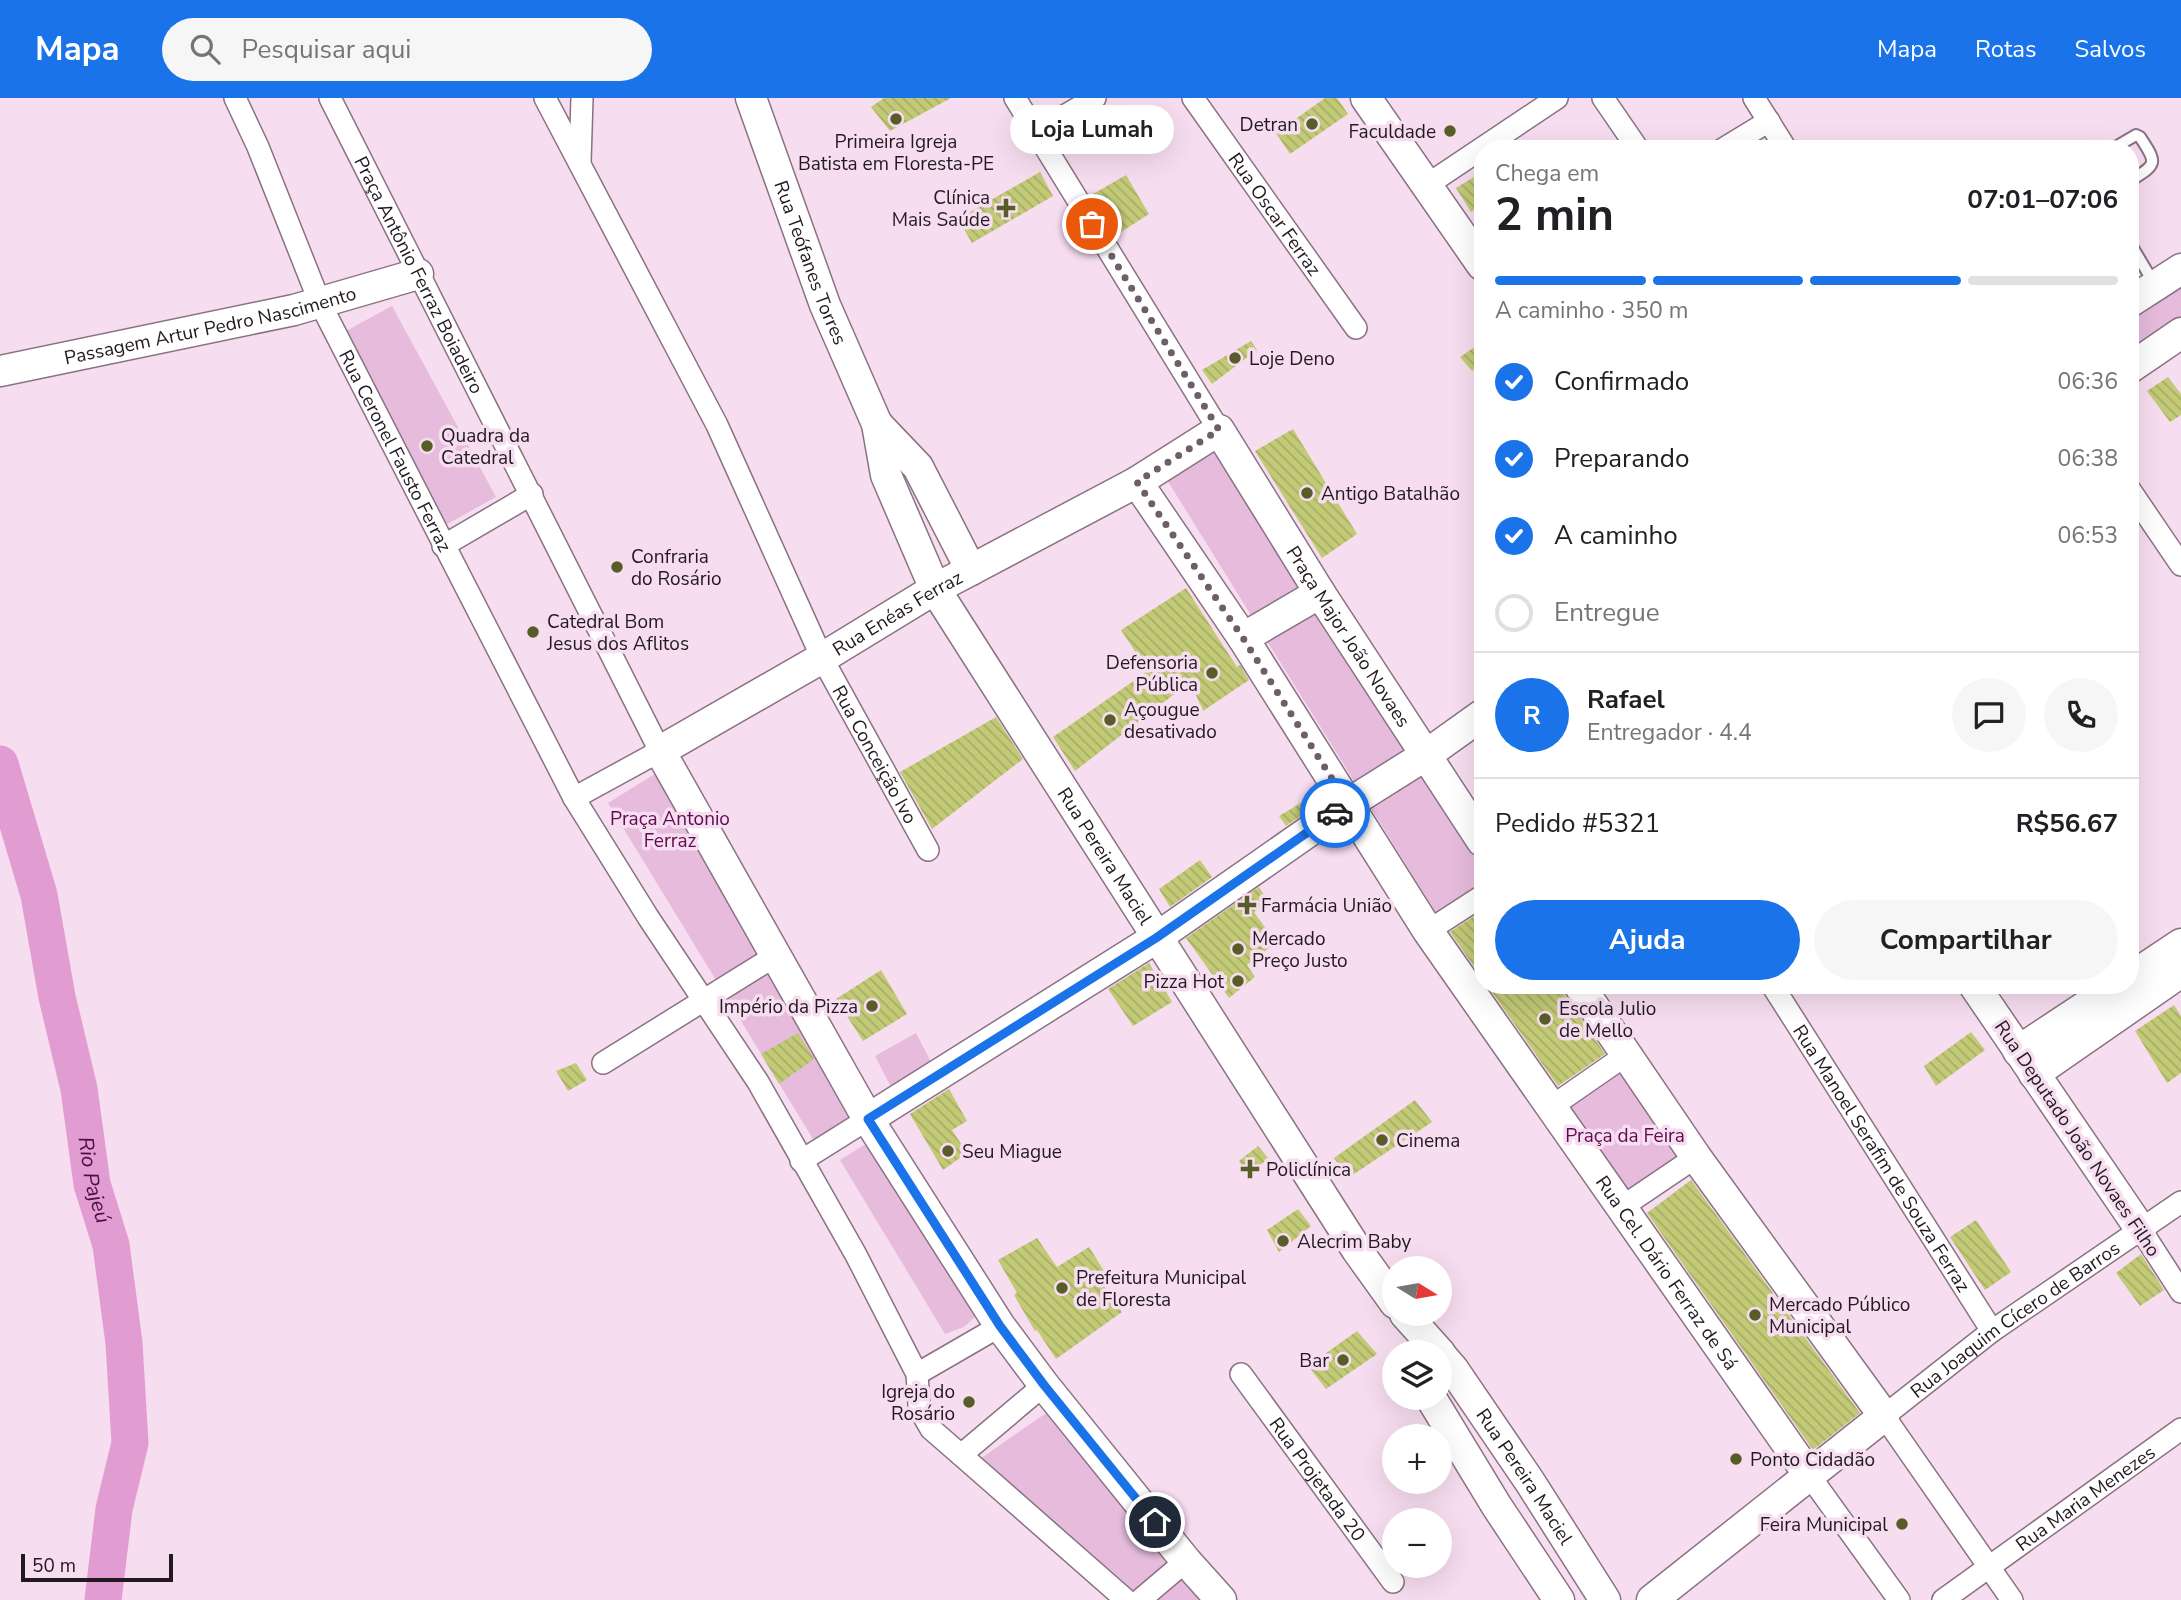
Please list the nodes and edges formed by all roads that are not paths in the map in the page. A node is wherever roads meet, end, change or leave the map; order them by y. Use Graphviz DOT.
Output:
graph roads {
  1 [pos="235,98"];
  2 [pos="330,98"];
  3 [pos="545,98"];
  4 [pos="582,98"];
  5 [pos="751,98"];
  6 [pos="1015,98"];
  7 [pos="1095,98"];
  8 [pos="1193,98"];
  9 [pos="1366,98"];
  10 [pos="1557,98"];
  11 [pos="1603,98"];
  12 [pos="1754,98"];
  13 [pos="1769,121"];
  14 [pos="1035,133"];
  15 [pos="1494,140"];
  16 [pos="1632,140"];
  17 [pos="1738,140"];
  18 [pos="1781,140"];
  19 [pos="2126,140"];
  20 [pos="1474,154"];
  21 [pos="580,163"];
  22 [pos="2139,175"];
  23 [pos="1427,185"];
  24 [pos="1474,253"];
  25 [pos="2139,258"];
  26 [pos="2181,269"];
  27 [pos="418,274"];
  28 [pos="2155,285"];
  29 [pos="2139,296"];
  30 [pos="320,303"];
  31 [pos="1356,328"];
  32 [pos="2181,332"];
  33 [pos="2139,362"];
  34 [pos="0,371"];
  35 [pos="877,424"];
  36 [pos="1219,430"];
  37 [pos="1137,482"];
  38 [pos="532,494"];
  39 [pos="2139,503"];
  40 [pos="443,546"];
  41 [pos="2181,565"];
  42 [pos="971,570"];
  43 [pos="935,589"];
  44 [pos="1320,593"];
  45 [pos="1243,638"];
  46 [pos="822,658"];
  47 [pos="1474,721"];
  48 [pos="660,751"];
  49 [pos="1426,755"];
  50 [pos="575,798"];
  51 [pos="1348,804"];
  52 [pos="1474,829"];
  53 [pos="928,850"];
  54 [pos="1474,901"];
  55 [pos="1427,931"];
  56 [pos="1156,938"];
  57 [pos="2181,944"];
  58 [pos="775,956"];
  59 [pos="2139,972"];
  60 [pos="2181,972"];
  61 [pos="1585,994"];
  62 [pos="1778,994"];
  63 [pos="1980,994"];
  64 [pos="2107,994"];
  65 [pos="703,1000"];
  66 [pos="1626,1055"];
  67 [pos="603,1063"];
  68 [pos="2026,1063"];
  69 [pos="1551,1107"];
  70 [pos="868,1119"];
  71 [pos="1696,1157"];
  72 [pos="801,1161"];
  73 [pos="2181,1202"];
  74 [pos="1622,1207"];
  75 [pos="2141,1230"];
  76 [pos="1382,1287"];
  77 [pos="2181,1292"];
  78 [pos="1000,1326"];
  79 [pos="1414,1326"];
  80 [pos="1992,1331"];
  81 [pos="1427,1340"];
  82 [pos="1452,1368"];
  83 [pos="917,1374"];
  84 [pos="1241,1374"];
  85 [pos="1044,1385"];
  86 [pos="1438,1410"];
  87 [pos="1884,1416"];
  88 [pos="2181,1429"];
  89 [pos="961,1455"];
  90 [pos="1809,1475"];
  91 [pos="1530,1482"];
  92 [pos="1496,1505"];
  93 [pos="1186,1561"];
  94 [pos="1990,1567"];
  95 [pos="1393,1582"];
  96 [pos="1126,1600"];
  97 [pos="1140,1600"];
  98 [pos="1222,1600"];
  99 [pos="1559,1600"];
  100 [pos="1605,1600"];
  101 [pos="1652,1600"];
  102 [pos="1899,1600"];
  103 [pos="1943,1600"];
  104 [pos="2012,1600"];
  1 -- 30 [label="street, Rua Ceronel Fausto Ferraz"];
  2 -- 27 [label="street, Praça Antônio Ferraz Boiadeiro"];
  3 -- 21 [label="street, Rua Conceição Ivo"];
  4 -- 21 [label="street"];
  5 -- 35 [label="street, Rua Teófanes Torres"];
  6 -- 14 [label="street"];
  7 -- 14 [label="street"];
  8 -- 31 [label="street, Rua Oscar Ferraz"];
  9 -- 23 [label="street"];
  10 -- 15 [label="street"];
  11 -- 16 [label="street"];
  12 -- 13 [label="street"];
  13 -- 17 [label="street"];
  13 -- 18 [label="street"];
  14 -- 36 [label="street"];
  19 -- 22 [label="lane"];
  20 -- 23 [label="street"];
  21 -- 46 [label="street, Rua Conceição Ivo"];
  23 -- 24 [label="street"];
  25 -- 28 [label="lane"];
  26 -- 28 [label="street"];
  27 -- 30 [label="street, Passagem Artur Pedro Nascimento"];
  27 -- 38 [label="street, Praça Antônio Ferraz Boiadeiro"];
  28 -- 29 [label="street"];
  30 -- 34 [label="street, Passagem Artur Pedro Nascimento"];
  30 -- 40 [label="street, Rua Ceronel Fausto Ferraz"];
  32 -- 33 [label="street"];
  35 -- 42 [label="street"];
  35 -- 43 [label="street, Rua Pereira Maciel"];
  36 -- 37 [label="street, Rua Enéas Ferraz"];
  36 -- 44 [label="street, Praça Major João Novaes"];
  37 -- 42 [label="street, Rua Enéas Ferraz"];
  37 -- 45 [label="street"];
  38 -- 40 [label="street"];
  38 -- 48 [label="street, Praça Antônio Ferraz Boiadeiro"];
  39 -- 41 [label="street"];
  40 -- 50 [label="street, Rua Ceronel Fausto Ferraz"];
  42 -- 43 [label="street, Rua Enéas Ferraz"];
  43 -- 46 [label="street, Rua Enéas Ferraz"];
  43 -- 56 [label="street, Rua Pereira Maciel"];
  44 -- 45 [label="street"];
  44 -- 49 [label="street, Praça Major João Novaes"];
  45 -- 51 [label="street"];
  46 -- 48 [label="street, Rua Enéas Ferraz"];
  46 -- 53 [label="street, Rua Conceição Ivo"];
  47 -- 49 [label="street"];
  48 -- 50 [label="street"];
  48 -- 58 [label="street"];
  49 -- 51 [label="street"];
  49 -- 52 [label="street, Praça Major João Novaes"];
  50 -- 65 [label="street"];
  51 -- 55 [label="street"];
  51 -- 56 [label="street"];
  54 -- 55 [label="street"];
  55 -- 69 [label="street, Rua Cel. Dário Ferraz de Sá"];
  56 -- 70 [label="street"];
  56 -- 76 [label="street, Rua Pereira Maciel"];
  57 -- 59 [label="street"];
  58 -- 65 [label="street"];
  58 -- 70 [label="street"];
  60 -- 68 [label="street"];
  61 -- 66 [label="street"];
  62 -- 80 [label="street, Rua Manoel Serafim de Souza Ferraz"];
  63 -- 68 [label="street, Rua Deputado João Novaes Filho"];
  64 -- 68 [label="street"];
  65 -- 67 [label="street"];
  65 -- 72 [label="street"];
  66 -- 69 [label="street"];
  66 -- 71 [label="street"];
  68 -- 75 [label="street, Rua Deputado João Novaes Filho"];
  69 -- 74 [label="street, Rua Cel. Dário Ferraz de Sá"];
  70 -- 72 [label="street"];
  70 -- 78 [label="street"];
  71 -- 74 [label="street"];
  71 -- 87 [label="street"];
  72 -- 83 [label="street"];
  73 -- 75 [label="street, Rua Joaquim Cícero de Barros"];
  74 -- 90 [label="street, Rua Cel. Dário Ferraz de Sá"];
  75 -- 77 [label="street, Rua Deputado João Novaes Filho"];
  75 -- 80 [label="street, Rua Joaquim Cícero de Barros"];
  78 -- 83 [label="street"];
  78 -- 85 [label="street"];
  79 -- 81 [label="street, Rua Pereira Maciel"];
  80 -- 87 [label="street, Rua Joaquim Cícero de Barros"];
  82 -- 91 [label="street, Rua Pereira Maciel"];
  83 -- 89 [label="street"];
  84 -- 95 [label="street, Rua Projetada 20"];
  85 -- 89 [label="street"];
  85 -- 93 [label="street"];
  86 -- 92 [label="street, Rua Pereira Maciel"];
  87 -- 90 [label="street"];
  87 -- 94 [label="street"];
  88 -- 94 [label="street, Rua Maria Menezes"];
  89 -- 96 [label="street"];
  90 -- 101 [label="street"];
  90 -- 102 [label="street"];
  91 -- 92 [label="street"];
  91 -- 100 [label="street, Rua Pereira Maciel"];
  92 -- 99 [label="street, Rua Pereira Maciel"];
  93 -- 97 [label="street"];
  93 -- 98 [label="street"];
  94 -- 103 [label="street, Rua Maria Menezes"];
  94 -- 104 [label="street"];
}
